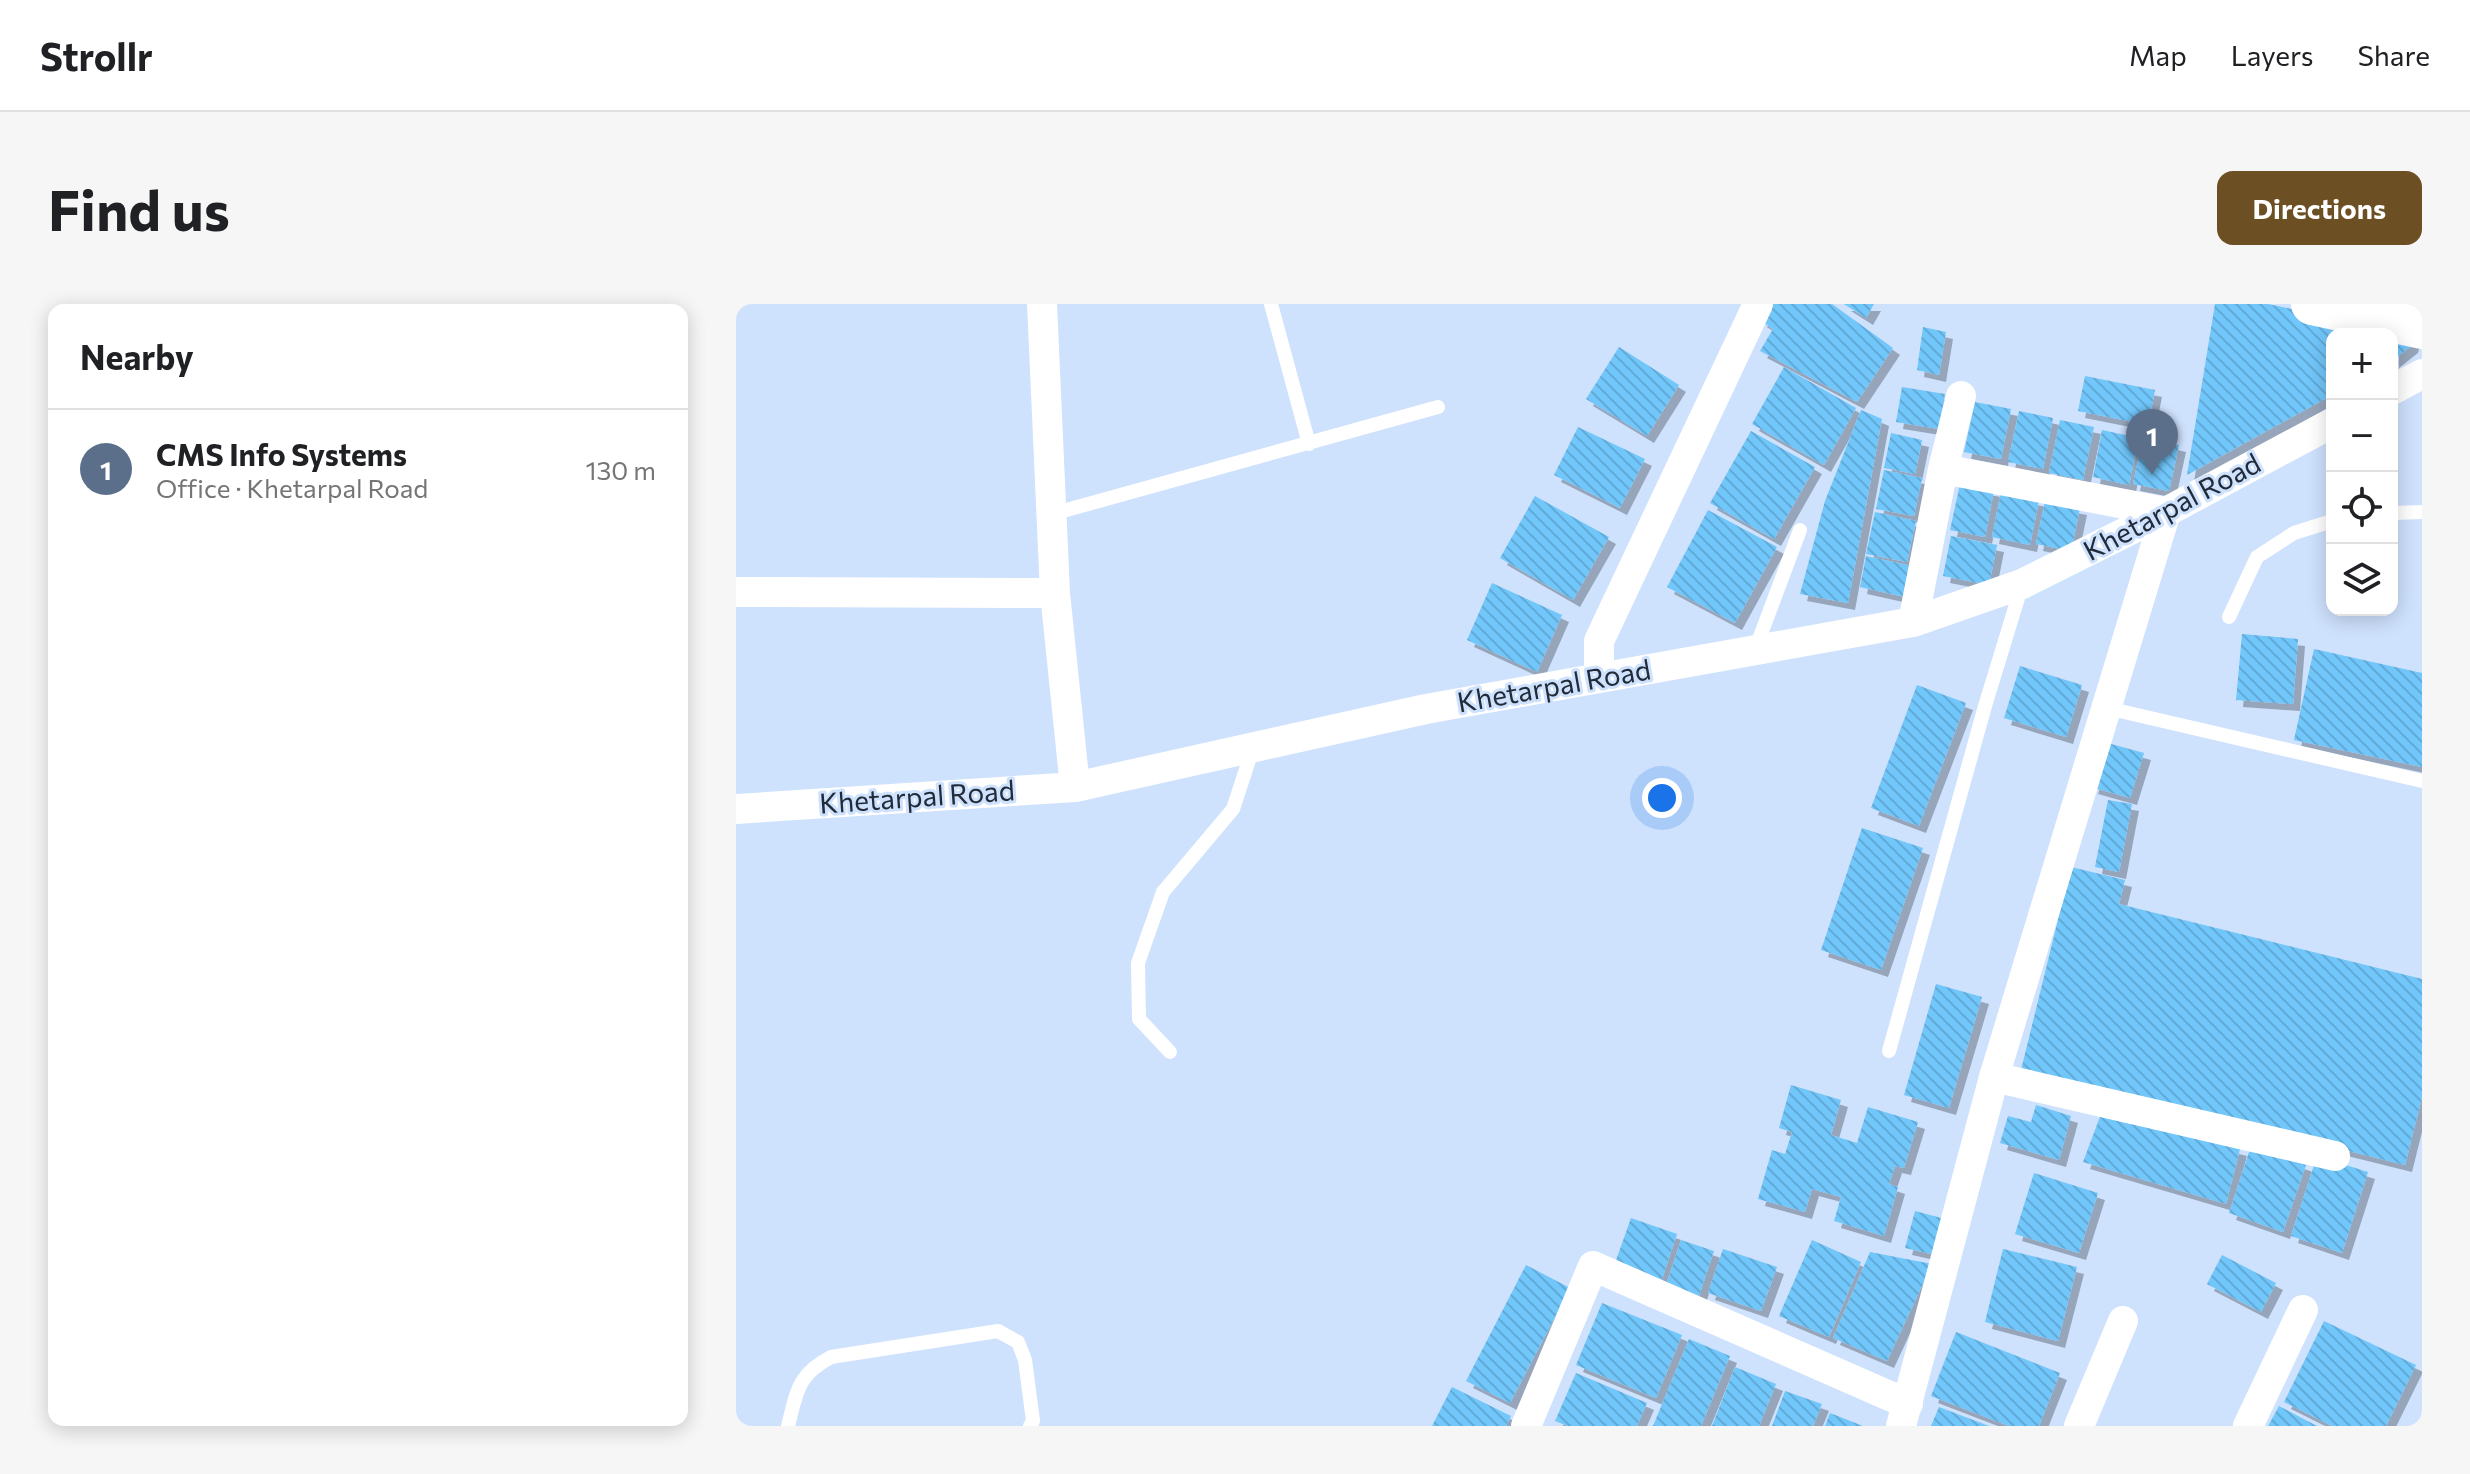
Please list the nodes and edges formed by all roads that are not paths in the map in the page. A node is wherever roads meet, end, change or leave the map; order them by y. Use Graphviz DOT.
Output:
graph roads {
  1 [pos="1042,304"];
  2 [pos="1271,304"];
  3 [pos="1758,304"];
  4 [pos="2312,304"];
  5 [pos="2422,328"];
  6 [pos="2422,374"];
  7 [pos="2398,387"];
  8 [pos="1961,396"];
  9 [pos="1438,407"];
  10 [pos="2326,426"];
  11 [pos="1309,444"];
  12 [pos="1943,469"];
  13 [pos="2166,512"];
  14 [pos="2422,512"];
  15 [pos="2398,513"];
  16 [pos="1052,514"];
  17 [pos="2326,523"];
  18 [pos="1800,530"];
  19 [pos="2022,584"];
  20 [pos="736,592"];
  21 [pos="1055,593"];
  22 [pos="2229,617"];
  23 [pos="1913,622"];
  24 [pos="1755,650"];
  25 [pos="1599,678"];
  26 [pos="2107,708"];
  27 [pos="1253,748"];
  28 [pos="2422,781"];
  29 [pos="1075,787"];
  30 [pos="736,809"];
  31 [pos="1889,1051"];
  32 [pos="1170,1052"];
  33 [pos="1994,1077"];
  34 [pos="2335,1156"];
  35 [pos="2303,1310"];
  36 [pos="2123,1321"];
  37 [pos="1904,1415"];
  38 [pos="788,1426"];
  39 [pos="1030,1426"];
  40 [pos="1526,1426"];
  41 [pos="2079,1426"];
  42 [pos="2248,1426"];
  1 -- 16 [label="street"];
  2 -- 11 [label="lane"];
  3 -- 25 [label="street"];
  4 -- 5 [label="street"];
  6 -- 7 [label="street"];
  8 -- 12 [label="street"];
  9 -- 11 [label="lane"];
  10 -- 13 [label="street, Khetarpal Road"];
  11 -- 16 [label="lane"];
  12 -- 13 [label="street"];
  12 -- 23 [label="street"];
  13 -- 19 [label="street, Khetarpal Road"];
  13 -- 26 [label="street"];
  14 -- 15 [label="lane"];
  16 -- 21 [label="street"];
  17 -- 22 [label="lane"];
  18 -- 24 [label="lane"];
  19 -- 23 [label="street, Khetarpal Road"];
  19 -- 31 [label="lane"];
  20 -- 21 [label="street"];
  21 -- 29 [label="street"];
  23 -- 24 [label="street, Khetarpal Road"];
  24 -- 25 [label="street, Khetarpal Road"];
  25 -- 27 [label="street, Khetarpal Road"];
  26 -- 28 [label="lane"];
  26 -- 33 [label="street"];
  27 -- 29 [label="street, Khetarpal Road"];
  27 -- 32 [label="lane"];
  29 -- 30 [label="street, Khetarpal Road"];
  33 -- 34 [label="street"];
  33 -- 37 [label="street"];
  35 -- 42 [label="street"];
  36 -- 41 [label="street"];
  37 -- 40 [label="street"];
  38 -- 39 [label="lane"];
}
